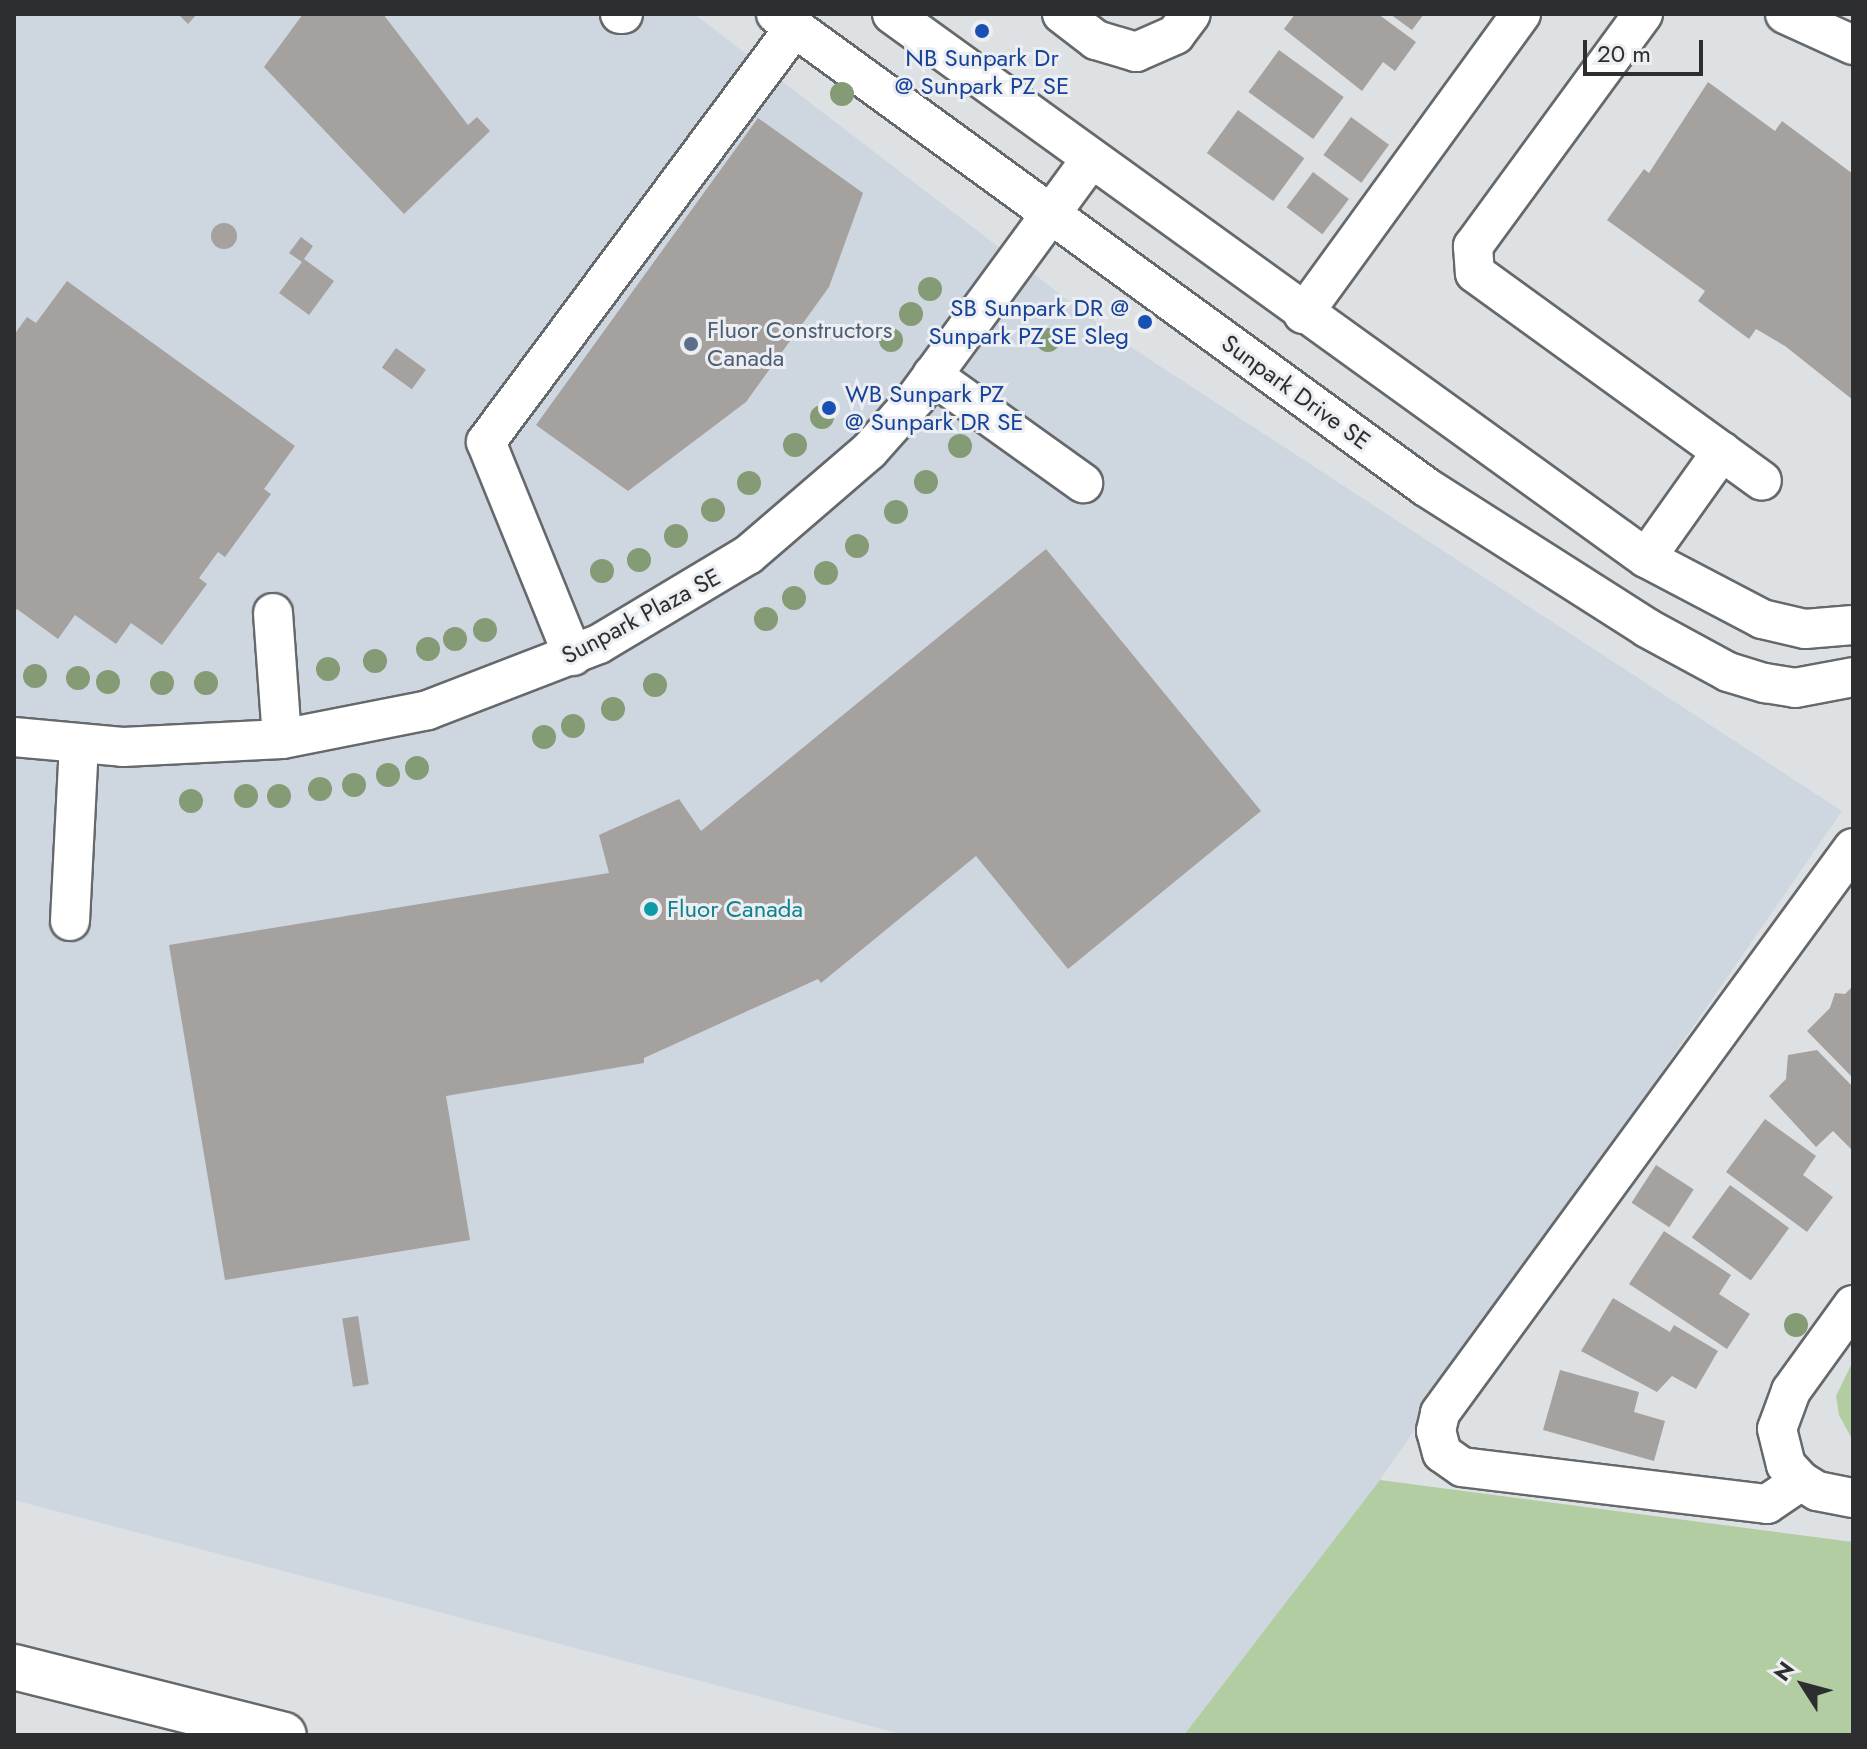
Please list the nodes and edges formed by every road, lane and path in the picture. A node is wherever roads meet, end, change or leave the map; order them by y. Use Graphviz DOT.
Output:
graph roads {
  1 [pos="892,14"];
  2 [pos="1062,14"];
  3 [pos="1191,14"];
  4 [pos="1521,14"];
  5 [pos="1643,14"];
  6 [pos="1785,14"];
  7 [pos="786,21"];
  8 [pos="1853,45"];
  9 [pos="1091,159"];
  10 [pos="1052,215"];
  11 [pos="1303,314"];
  12 [pos="932,375"];
  13 [pos="1722,451"];
  14 [pos="1762,481"];
  15 [pos="1083,483"];
  16 [pos="1646,558"];
  17 [pos="273,613"];
  18 [pos="1853,625"];
  19 [pos="573,656"];
  20 [pos="1853,677"];
  21 [pos="14,737"];
  22 [pos="282,739"];
  23 [pos="79,744"];
  24 [pos="1853,848"];
  25 [pos="70,921"];
  26 [pos="1853,1305"];
  27 [pos="1801,1481"];
  28 [pos="1853,1498"];
  29 [pos="14,1667"];
  30 [pos="284,1735"];
  1 -- 9 [label="street"];
  2 -- 3 [label="street"];
  4 -- 11 [label="street"];
  5 -- 13 [label="street"];
  6 -- 8 [label="street"];
  7 -- 10 [label="street, Sunpark Drive SE"];
  7 -- 19 [label="street"];
  9 -- 10 [label="street, Sunpark Plaza SE"];
  9 -- 11 [label="street"];
  10 -- 12 [label="street, Sunpark Plaza SE"];
  10 -- 20 [label="street, Sunpark Drive SE"];
  11 -- 16 [label="street"];
  12 -- 15 [label="street"];
  12 -- 19 [label="street, Sunpark Plaza SE"];
  13 -- 14 [label="street"];
  13 -- 16 [label="street"];
  16 -- 18 [label="street"];
  17 -- 22 [label="street"];
  19 -- 22 [label="street, Sunpark Plaza SE"];
  21 -- 23 [label="street, Sunpark Plaza SE"];
  22 -- 23 [label="street, Sunpark Plaza SE"];
  23 -- 25 [label="street"];
  24 -- 27 [label="street"];
  26 -- 27 [label="street"];
  27 -- 28 [label="street"];
  29 -- 30 [label="highway"];
}
